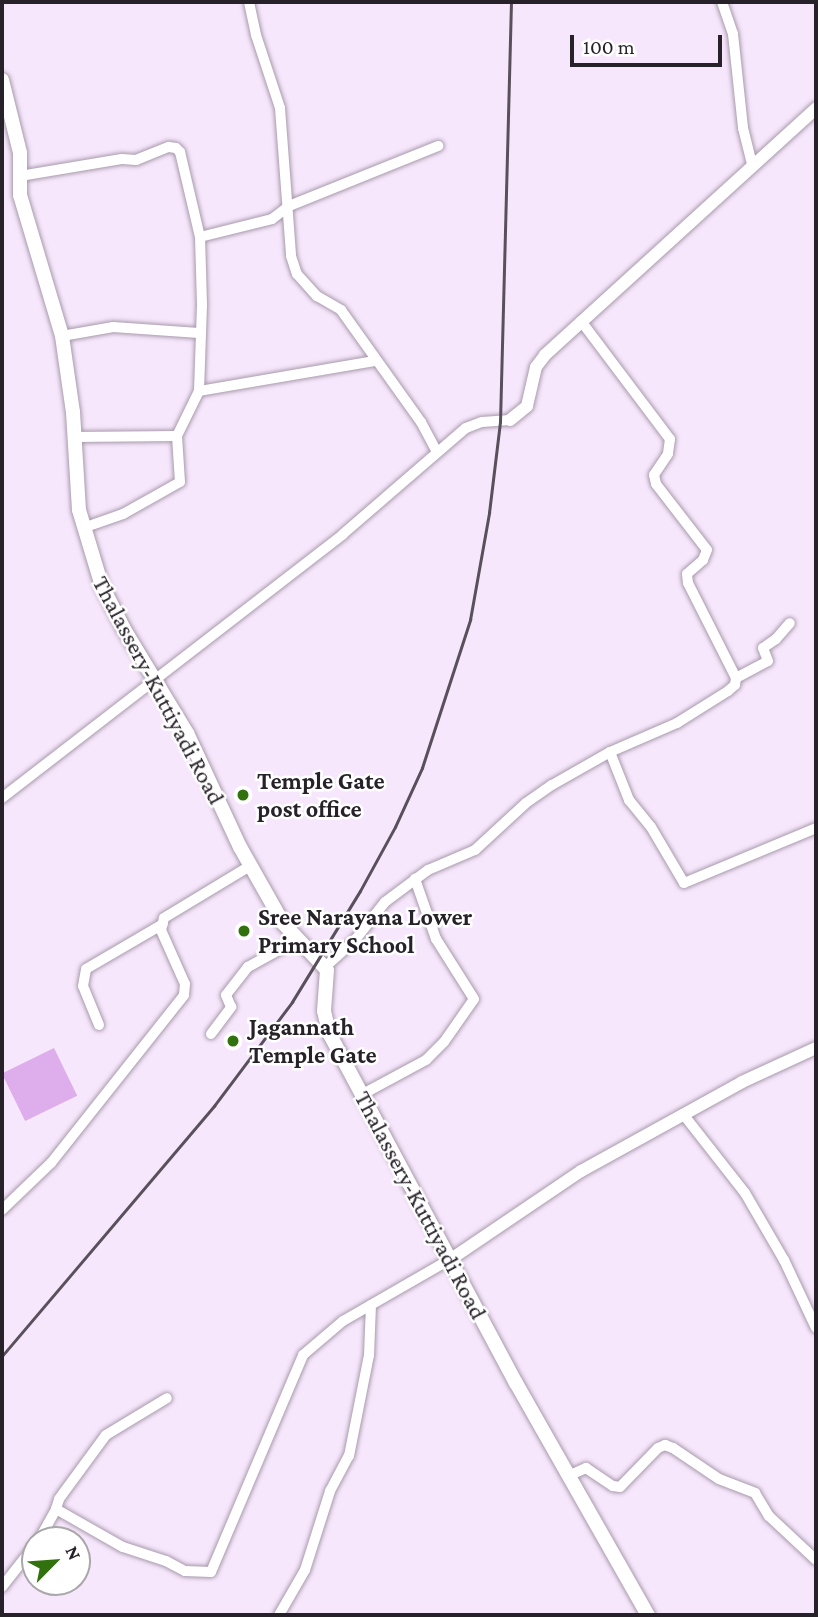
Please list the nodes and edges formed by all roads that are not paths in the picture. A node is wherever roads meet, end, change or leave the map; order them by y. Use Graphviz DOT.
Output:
graph roads {
  1 [pos="249,2"];
  2 [pos="722,2"];
  3 [pos="2,80"];
  4 [pos="816,108"];
  5 [pos="438,146"];
  6 [pos="752,165"];
  7 [pos="20,176"];
  8 [pos="289,206"];
  9 [pos="200,237"];
  10 [pos="581,321"];
  11 [pos="199,333"];
  12 [pos="62,336"];
  13 [pos="375,362"];
  14 [pos="199,391"];
  15 [pos="510,420"];
  16 [pos="177,436"];
  17 [pos="74,437"];
  18 [pos="438,452"];
  19 [pos="83,528"];
  20 [pos="790,623"];
  21 [pos="736,678"];
  22 [pos="154,681"];
  23 [pos="610,752"];
  24 [pos="2,798"];
  25 [pos="816,828"];
  26 [pos="250,866"];
  27 [pos="415,879"];
  28 [pos="163,924"];
  29 [pos="297,940"];
  30 [pos="325,967"];
  31 [pos="99,1025"];
  32 [pos="211,1034"];
  33 [pos="816,1048"];
  34 [pos="361,1095"];
  35 [pos="683,1114"];
  36 [pos="2,1210"];
  37 [pos="451,1259"];
  38 [pos="371,1305"];
  39 [pos="816,1328"];
  40 [pos="167,1398"];
  41 [pos="568,1476"];
  42 [pos="56,1509"];
  43 [pos="47,1526"];
  44 [pos="816,1560"];
  45 [pos="21,1563"];
  46 [pos="2,1587"];
  47 [pos="279,1615"];
  48 [pos="648,1615"];
  1 -- 8 [label="street"];
  2 -- 6 [label="street"];
  3 -- 7 [label="main road, Thalassery-Kuttiyadi Road"];
  4 -- 6 [label="street"];
  5 -- 8 [label="street"];
  6 -- 10 [label="street"];
  7 -- 9 [label="street"];
  7 -- 12 [label="main road, Thalassery-Kuttiyadi Road"];
  8 -- 9 [label="street"];
  8 -- 13 [label="street"];
  9 -- 11 [label="street"];
  10 -- 15 [label="street"];
  10 -- 21 [label="street"];
  11 -- 12 [label="street"];
  11 -- 14 [label="street"];
  12 -- 17 [label="main road, Thalassery-Kuttiyadi Road"];
  13 -- 14 [label="street"];
  13 -- 18 [label="street"];
  14 -- 16 [label="street"];
  15 -- 18 [label="street"];
  16 -- 17 [label="street"];
  16 -- 19 [label="street"];
  17 -- 19 [label="main road, Thalassery-Kuttiyadi Road"];
  18 -- 22 [label="street"];
  19 -- 22 [label="main road, Thalassery-Kuttiyadi Road"];
  20 -- 21 [label="street"];
  21 -- 23 [label="street"];
  22 -- 24 [label="street"];
  22 -- 26 [label="main road, Thalassery-Kuttiyadi Road"];
  23 -- 25 [label="street"];
  23 -- 27 [label="street"];
  26 -- 28 [label="street"];
  26 -- 29 [label="main road, Thalassery-Kuttiyadi Road"];
  27 -- 30 [label="street"];
  27 -- 34 [label="street"];
  28 -- 31 [label="street"];
  28 -- 36 [label="street"];
  29 -- 30 [label="main road, Thalassery-Kuttiyadi Road"];
  29 -- 32 [label="street"];
  30 -- 34 [label="main road, Thalassery-Kuttiyadi Road"];
  33 -- 35 [label="street"];
  34 -- 37 [label="main road, Thalassery-Kuttiyadi Road"];
  35 -- 37 [label="street"];
  35 -- 39 [label="street"];
  37 -- 38 [label="street"];
  37 -- 41 [label="main road, Thalassery-Kuttiyadi Road"];
  38 -- 42 [label="street"];
  38 -- 47 [label="street"];
  40 -- 42 [label="street"];
  41 -- 44 [label="street"];
  41 -- 48 [label="main road, Thalassery-Kuttiyadi Road"];
  42 -- 43 [label="street"];
  45 -- 46 [label="street"];
}
